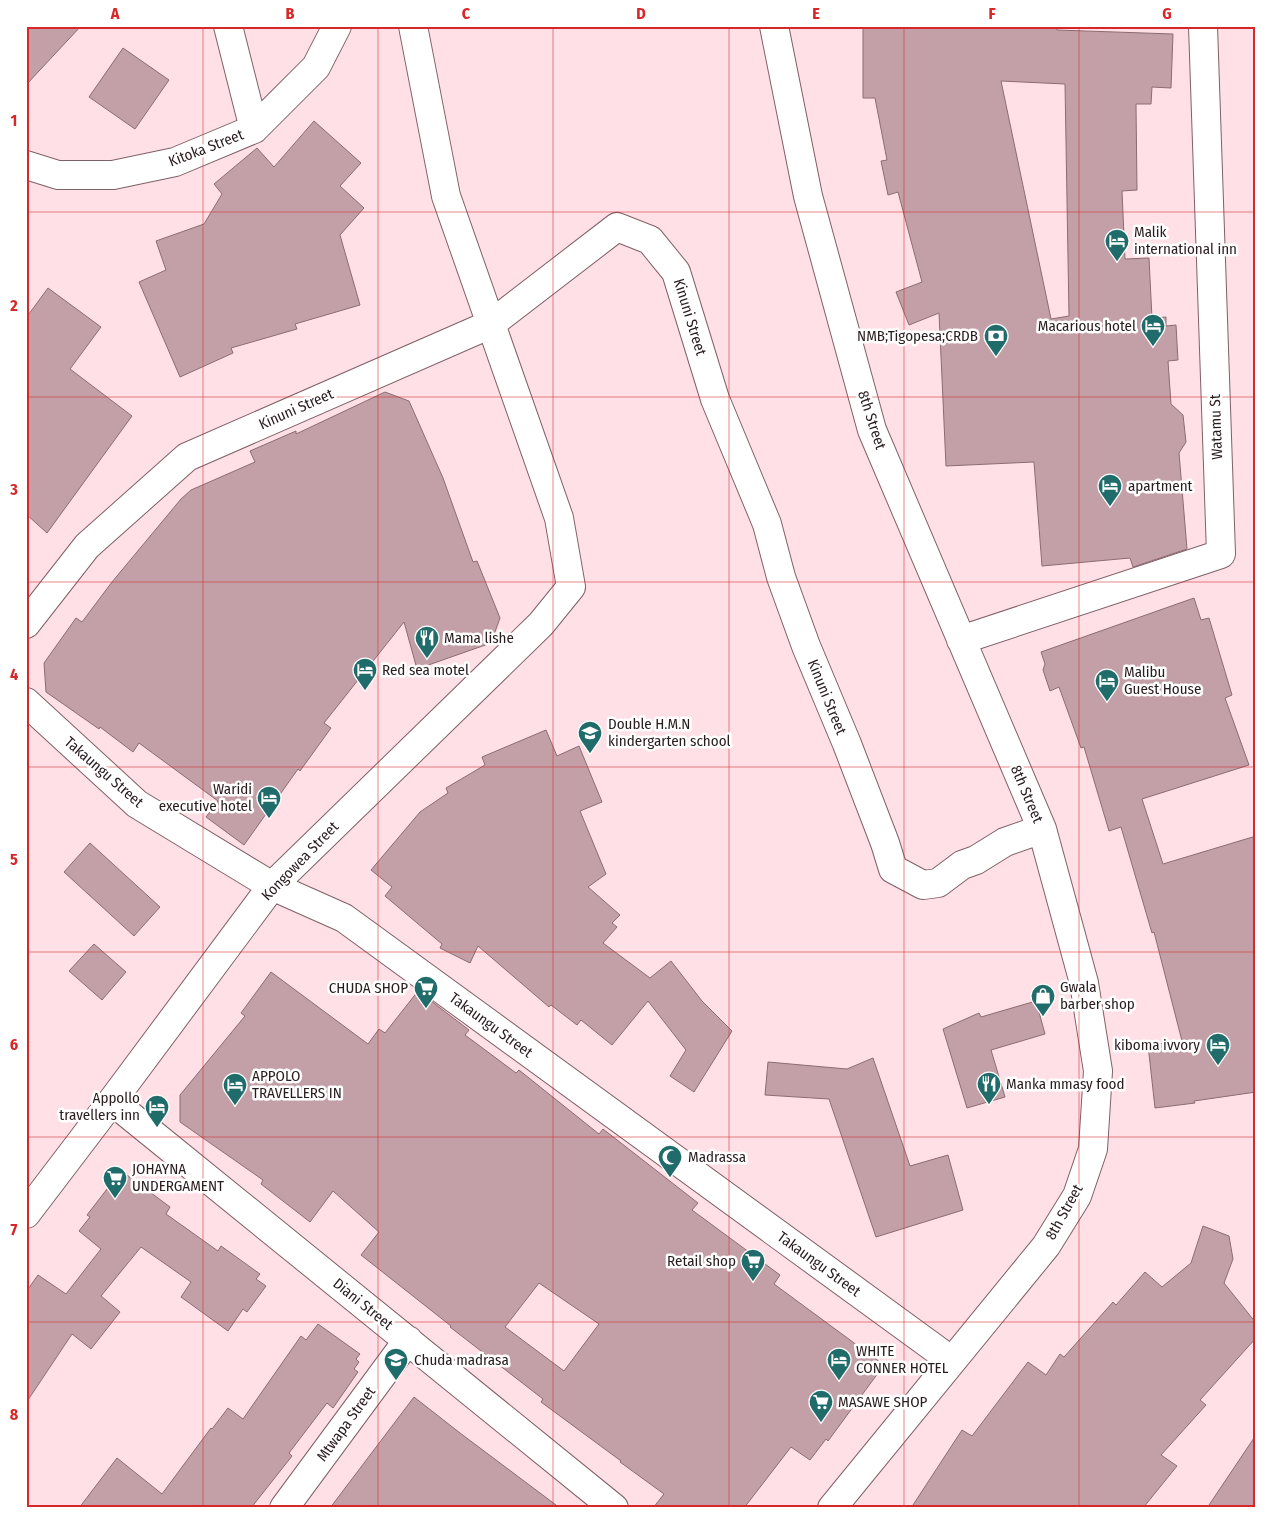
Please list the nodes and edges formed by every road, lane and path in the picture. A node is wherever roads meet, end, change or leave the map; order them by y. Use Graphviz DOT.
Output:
graph roads {
  1 [pos="228,26"];
  2 [pos="337,26"];
  3 [pos="413,26"];
  4 [pos="774,26"];
  5 [pos="1203,26"];
  6 [pos="254,129"];
  7 [pos="26,165"];
  8 [pos="491,324"];
  9 [pos="26,624"];
  10 [pos="961,640"];
  11 [pos="26,702"];
  12 [pos="1042,829"];
  13 [pos="272,886"];
  14 [pos="112,1101"];
  15 [pos="26,1214"];
  16 [pos="408,1340"];
  17 [pos="952,1361"];
  18 [pos="284,1508"];
  19 [pos="614,1508"];
  20 [pos="832,1508"];
  1 -- 6 [label="street"];
  2 -- 6 [label="street, Kitoka Street"];
  3 -- 8 [label="street"];
  4 -- 10 [label="street, 8th Street"];
  5 -- 10 [label="street, Watamu St"];
  6 -- 7 [label="street, Kitoka Street"];
  8 -- 9 [label="street, Kinuni Street"];
  8 -- 12 [label="street, Kinuni Street"];
  8 -- 13 [label="street, Kongowea Street"];
  10 -- 12 [label="street, 8th Street"];
  11 -- 13 [label="street, Takaungu Street"];
  12 -- 17 [label="street, 8th Street"];
  13 -- 14 [label="street, Kongowea Street"];
  13 -- 17 [label="street, Takaungu Street"];
  14 -- 15 [label="street, Kongowea Street"];
  14 -- 16 [label="street, Diani Street"];
  16 -- 18 [label="street, Mtwapa Street"];
  16 -- 19 [label="street, Diani Street"];
  17 -- 20 [label="street, 8th Street"];
}
